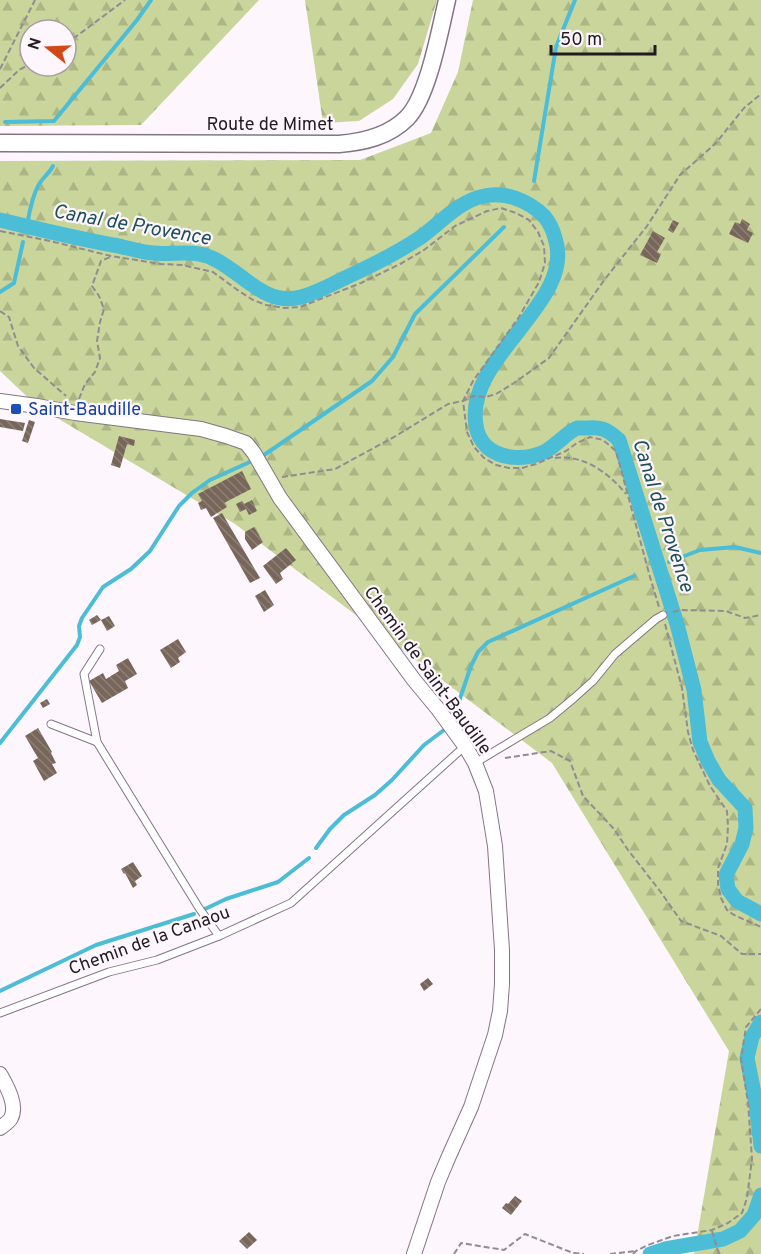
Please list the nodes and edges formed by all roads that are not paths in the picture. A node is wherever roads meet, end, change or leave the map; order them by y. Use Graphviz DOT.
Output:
graph roads {
  1 [pos="447,0"];
  2 [pos="0,143"];
  3 [pos="0,401"];
  4 [pos="665,614"];
  5 [pos="100,649"];
  6 [pos="51,724"];
  7 [pos="97,742"];
  8 [pos="465,746"];
  9 [pos="475,763"];
  10 [pos="219,936"];
  11 [pos="0,1013"];
  12 [pos="0,1074"];
  13 [pos="0,1128"];
  14 [pos="414,1254"];
  1 -- 2 [label="street, Route de Mimet"];
  3 -- 8 [label="street, Chemin de Saint-Baudille"];
  4 -- 9 [label="lane"];
  5 -- 7 [label="lane"];
  6 -- 7 [label="lane"];
  7 -- 10 [label="lane"];
  8 -- 9 [label="street, Chemin de Saint-Baudille"];
  8 -- 10 [label="lane, Chemin de la Canaou"];
  9 -- 14 [label="street, Chemin de Saint-Baudille"];
  10 -- 11 [label="lane, Chemin de la Canaou"];
  12 -- 13 [label="street"];
}
